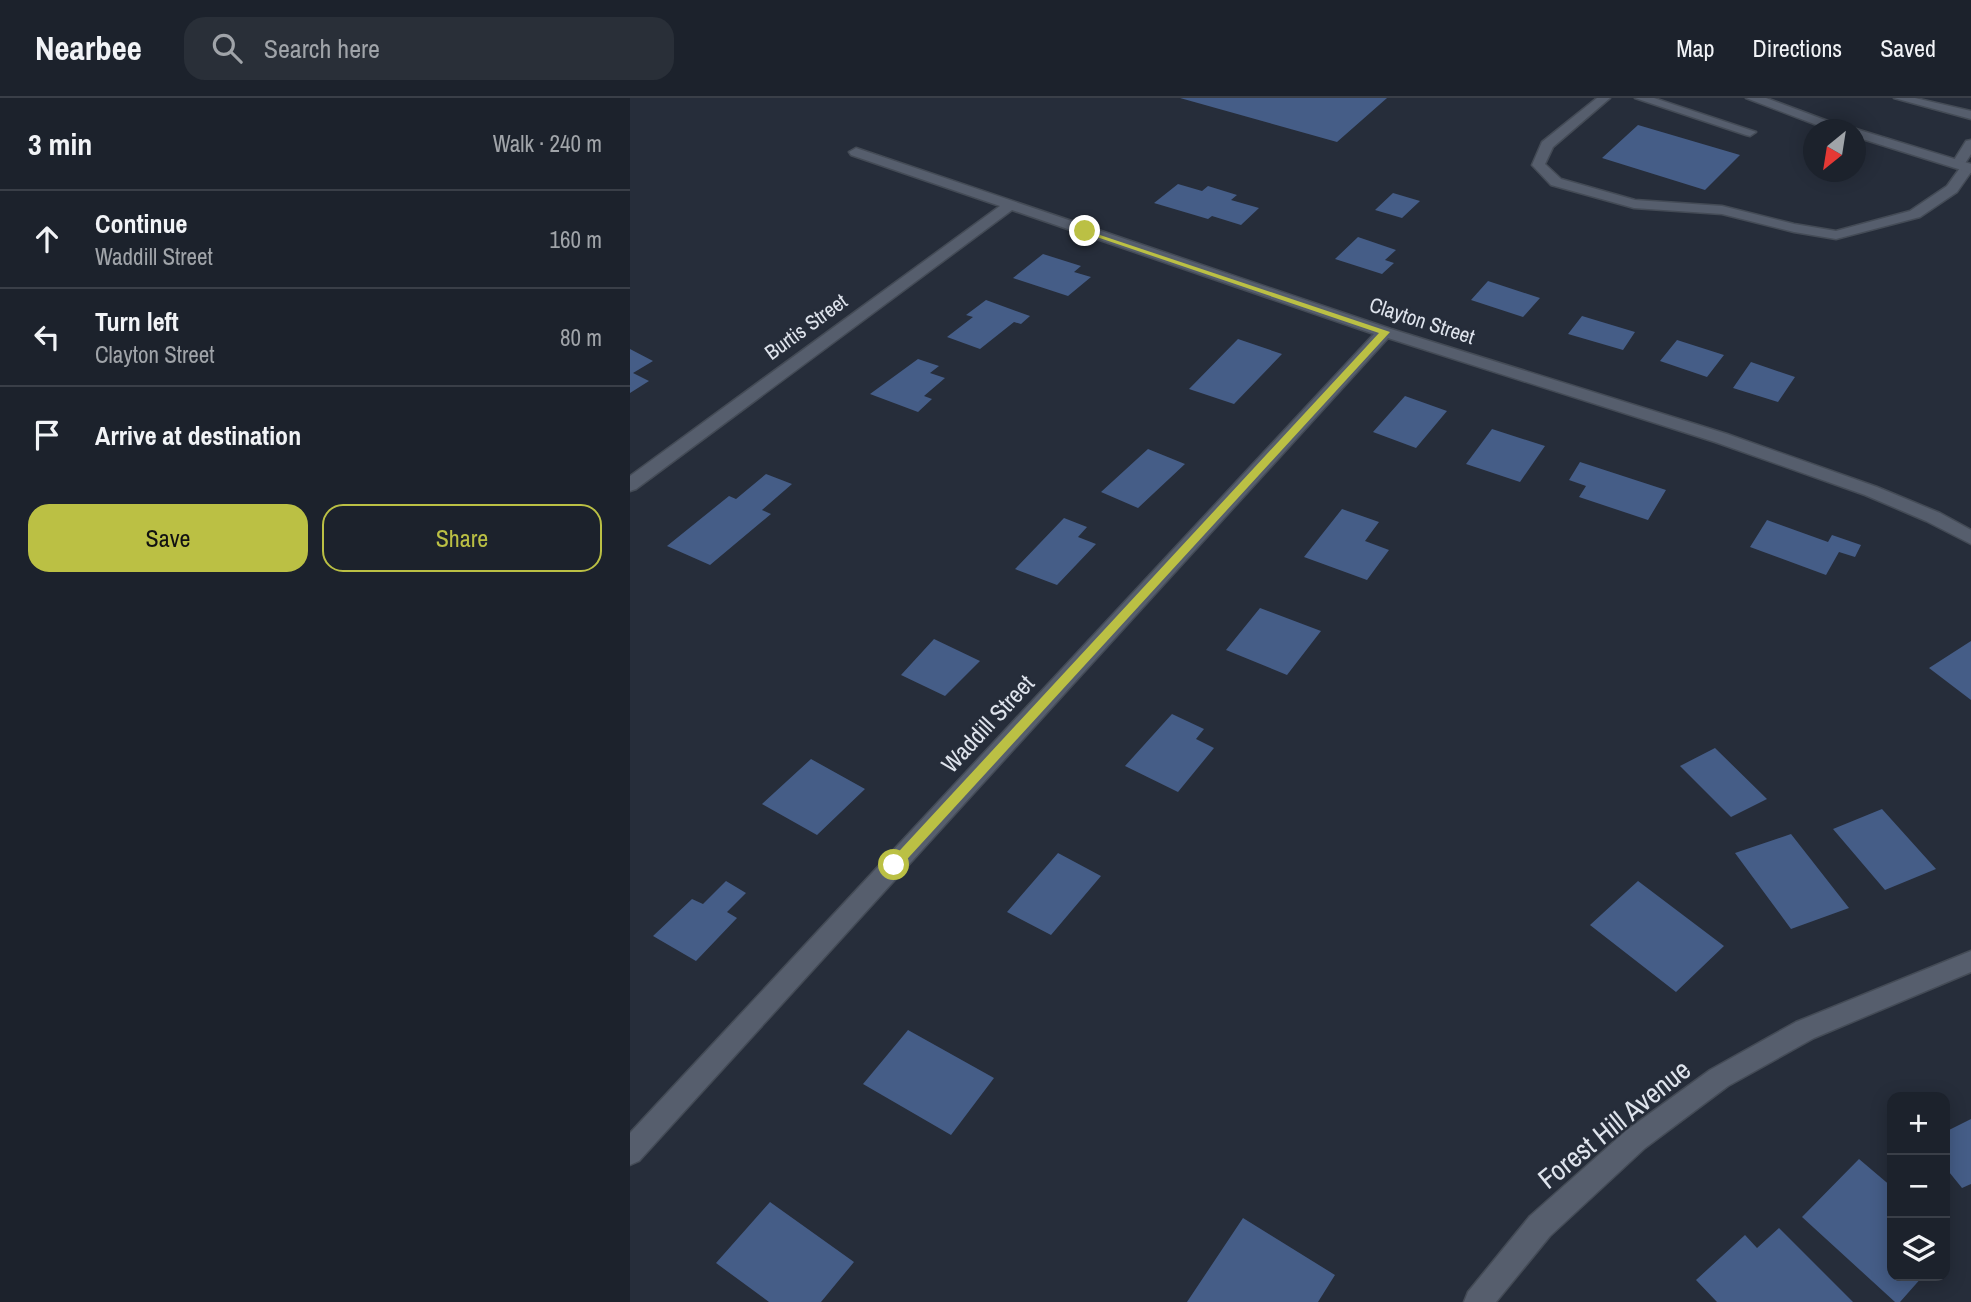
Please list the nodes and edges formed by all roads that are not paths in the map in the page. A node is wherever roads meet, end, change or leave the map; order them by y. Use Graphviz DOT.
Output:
graph roads {
  1 [pos="1604,98"];
  2 [pos="1641,98"];
  3 [pos="1754,98"];
  4 [pos="1900,98"];
  5 [pos="1971,115"];
  6 [pos="1814,119"];
  7 [pos="1749,132"];
  8 [pos="1866,136"];
  9 [pos="1971,144"];
  10 [pos="856,152"];
  11 [pos="1965,168"];
  12 [pos="1010,205"];
  13 [pos="1385,332"];
  14 [pos="630,485"];
  15 [pos="1971,538"];
  16 [pos="1971,961"];
  17 [pos="630,1152"];
  18 [pos="1478,1302"];
  1 -- 11 [label="lane"];
  2 -- 7 [label="lane"];
  3 -- 6 [label="street"];
  4 -- 5 [label="lane"];
  8 -- 11 [label="street"];
  9 -- 11 [label="lane"];
  10 -- 12 [label="street, Clayton Street"];
  12 -- 13 [label="street, Clayton Street"];
  12 -- 14 [label="street, Burtis Street"];
  13 -- 15 [label="street, Clayton Street"];
  13 -- 17 [label="street, Waddill Street"];
  16 -- 18 [label="street, Forest Hill Avenue"];
}
